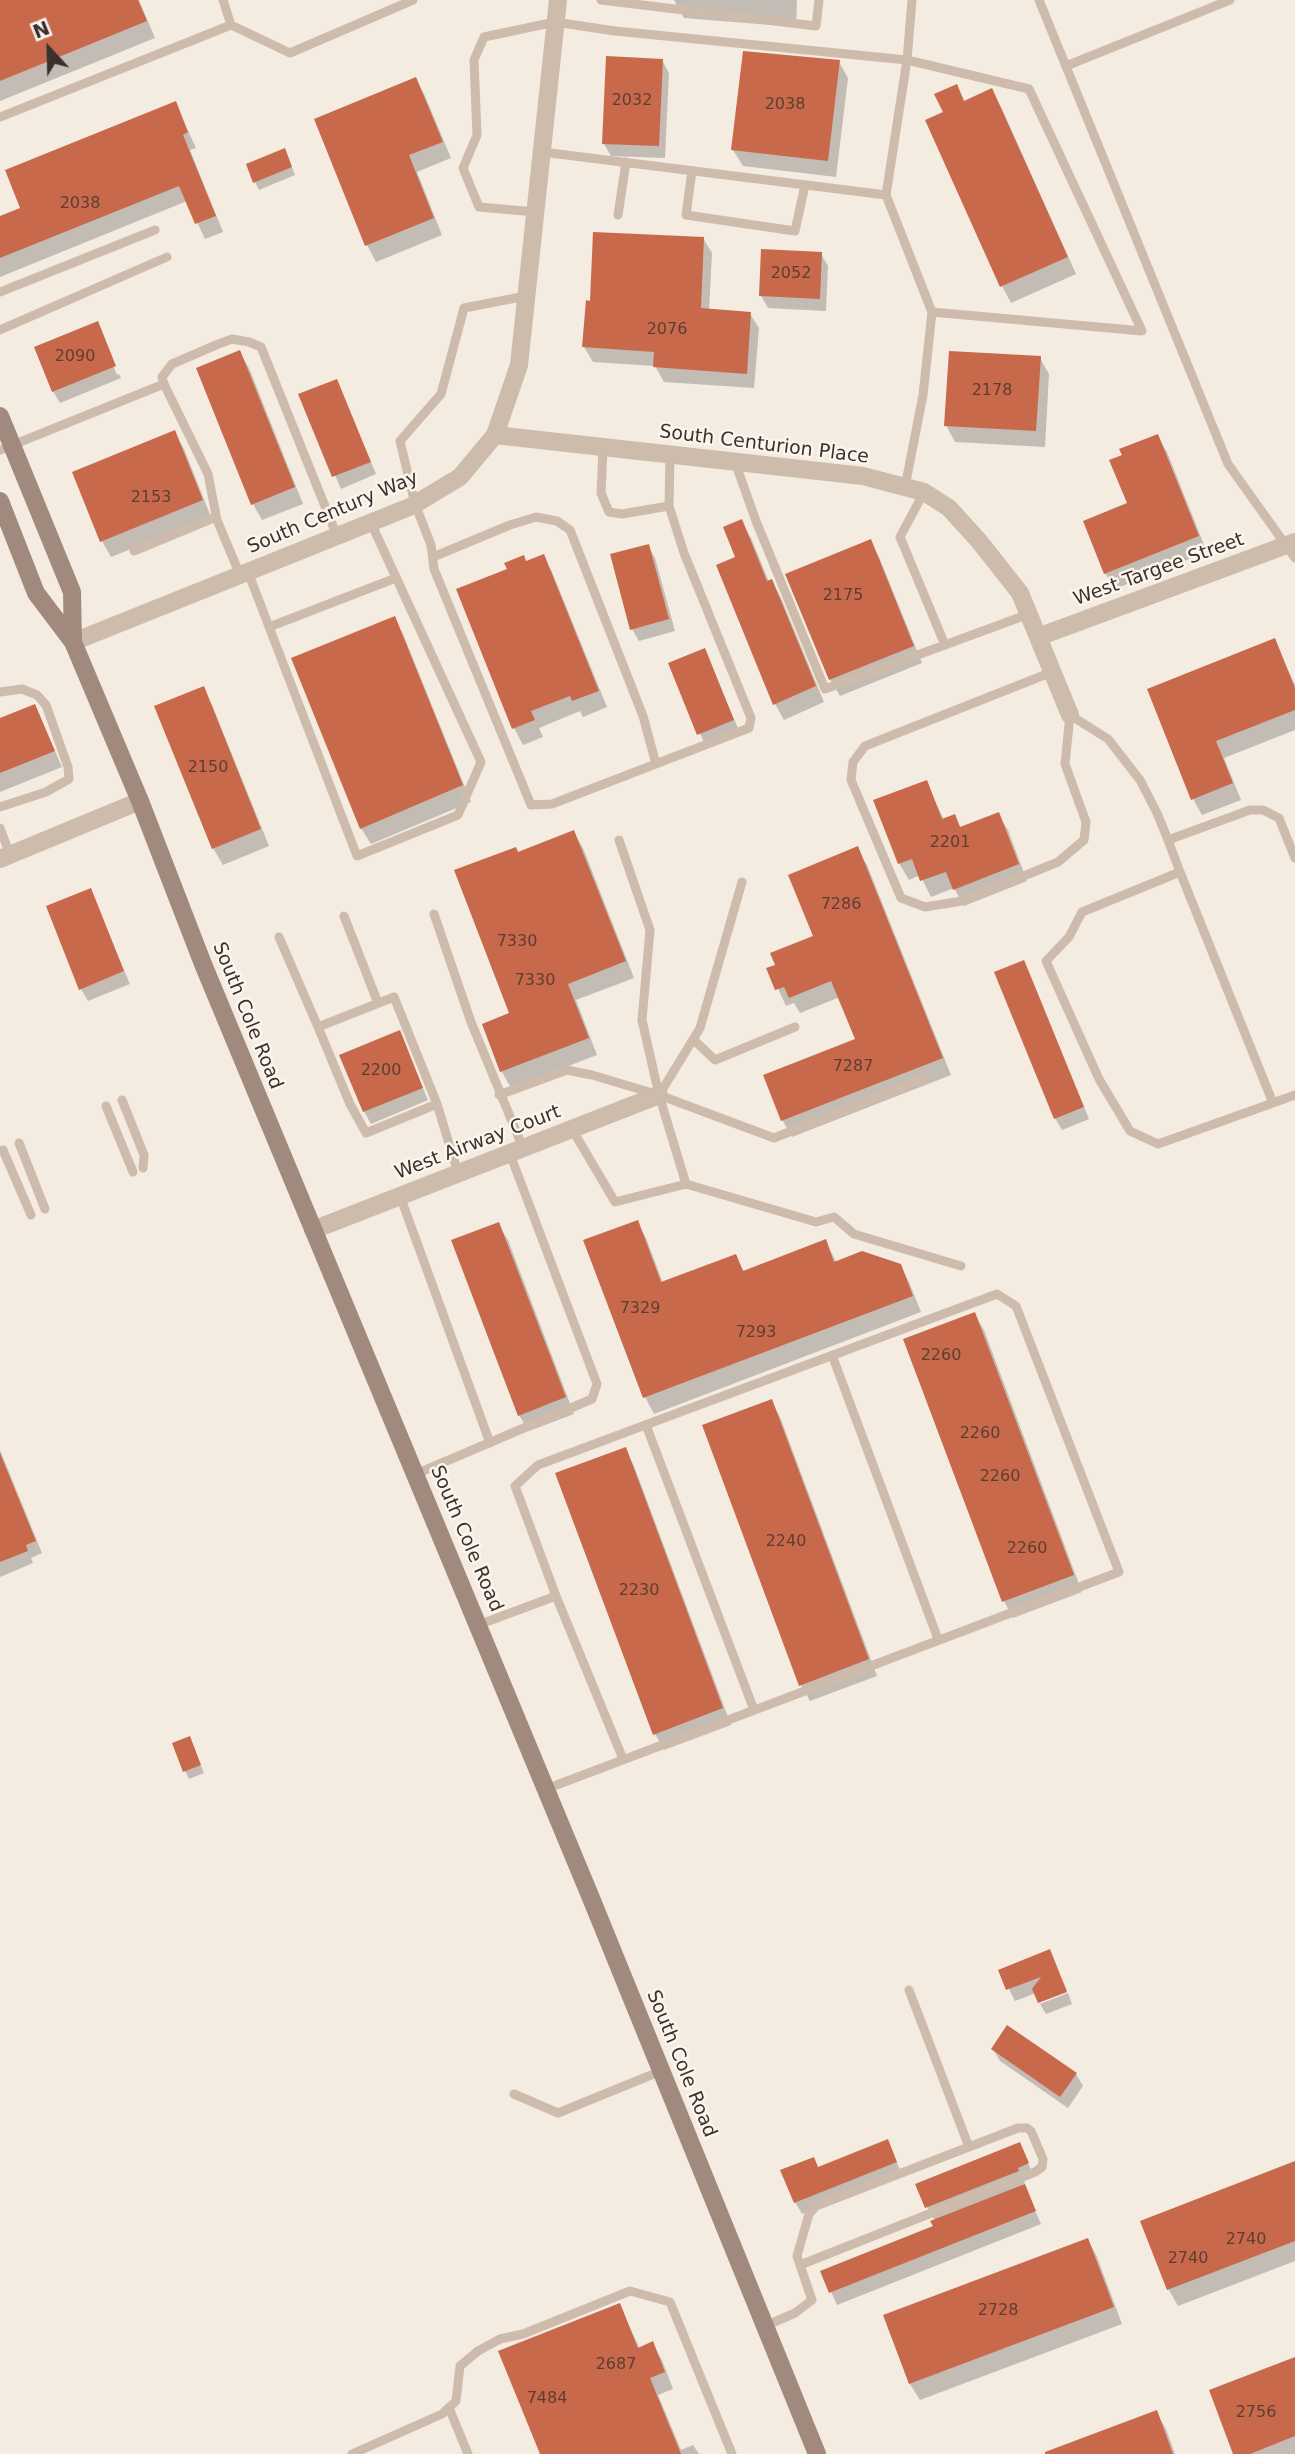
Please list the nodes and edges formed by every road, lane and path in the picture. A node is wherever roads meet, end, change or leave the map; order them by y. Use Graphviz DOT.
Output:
graph roads {
  1 [pos="223,0"];
  2 [pos="413,0"];
  3 [pos="558,0"];
  4 [pos="601,0"];
  5 [pos="819,0"];
  6 [pos="912,0"];
  7 [pos="1039,0"];
  8 [pos="1230,0"];
  9 [pos="620,1"];
  10 [pos="555,22"];
  11 [pos="231,25"];
  12 [pos="907,60"];
  13 [pos="1066,66"];
  14 [pos="0,117"];
  15 [pos="541,152"];
  16 [pos="626,162"];
  17 [pos="692,171"];
  18 [pos="804,185"];
  19 [pos="886,195"];
  20 [pos="535,212"];
  21 [pos="618,215"];
  22 [pos="155,230"];
  23 [pos="167,257"];
  24 [pos="0,292"];
  25 [pos="526,296"];
  26 [pos="932,312"];
  27 [pos="0,330"];
  28 [pos="164,384"];
  29 [pos="0,416"];
  30 [pos="495,435"];
  31 [pos="6,447"];
  32 [pos="603,448"];
  33 [pos="670,455"];
  34 [pos="735,462"];
  35 [pos="905,487"];
  36 [pos="924,492"];
  37 [pos="0,501"];
  38 [pos="415,504"];
  39 [pos="668,506"];
  40 [pos="216,517"];
  41 [pos="371,523"];
  42 [pos="337,536"];
  43 [pos="1292,548"];
  44 [pos="134,551"];
  45 [pos="433,557"];
  46 [pos="244,573"];
  47 [pos="396,578"];
  48 [pos="1029,614"];
  49 [pos="269,628"];
  50 [pos="1038,638"];
  51 [pos="73,642"];
  52 [pos="945,645"];
  53 [pos="1052,672"];
  54 [pos="0,692"];
  55 [pos="1070,715"];
  56 [pos="656,764"];
  57 [pos="140,801"];
  58 [pos="0,807"];
  59 [pos="0,828"];
  60 [pos="619,840"];
  61 [pos="1168,840"];
  62 [pos="5,857"];
  63 [pos="1295,858"];
  64 [pos="1181,872"];
  65 [pos="742,882"];
  66 [pos="434,914"];
  67 [pos="344,916"];
  68 [pos="279,937"];
  69 [pos="378,1003"];
  70 [pos="318,1027"];
  71 [pos="795,1027"];
  72 [pos="693,1039"];
  73 [pos="925,1078"];
  74 [pos="499,1095"];
  75 [pos="659,1095"];
  76 [pos="1295,1095"];
  77 [pos="121,1100"];
  78 [pos="1273,1103"];
  79 [pos="437,1104"];
  80 [pos="106,1106"];
  81 [pos="572,1129"];
  82 [pos="19,1143"];
  83 [pos="3,1150"];
  84 [pos="516,1151"];
  85 [pos="143,1168"];
  86 [pos="133,1172"];
  87 [pos="458,1173"];
  88 [pos="686,1184"];
  89 [pos="400,1196"];
  90 [pos="45,1209"];
  91 [pos="31,1215"];
  92 [pos="313,1230"];
  93 [pos="961,1266"];
  94 [pos="832,1355"];
  95 [pos="646,1425"];
  96 [pos="490,1443"];
  97 [pos="416,1474"];
  98 [pos="556,1596"];
  99 [pos="478,1625"];
  100 [pos="938,1639"];
  101 [pos="754,1710"];
  102 [pos="623,1759"];
  103 [pos="546,1789"];
  104 [pos="909,1990"];
  105 [pos="661,2071"];
  106 [pos="514,2094"];
  107 [pos="969,2147"];
  108 [pos="800,2265"];
  109 [pos="765,2326"];
  110 [pos="449,2408"];
  111 [pos="352,2454"];
  112 [pos="468,2454"];
  113 [pos="732,2454"];
  114 [pos="817,2454"];
  1 -- 11 [label="lane"];
  2 -- 11 [label="lane"];
  3 -- 10 [label="street, South Century Way"];
  4 -- 9 [label="lane"];
  5 -- 9 [label="lane"];
  6 -- 12 [label="lane"];
  7 -- 13 [label="lane"];
  8 -- 13 [label="lane"];
  10 -- 12 [label="lane"];
  10 -- 15 [label="street, South Century Way"];
  10 -- 20 [label="lane"];
  11 -- 14 [label="lane"];
  12 -- 19 [label="lane"];
  12 -- 26 [label="lane"];
  13 -- 43 [label="lane"];
  15 -- 16 [label="lane"];
  15 -- 20 [label="street, South Century Way"];
  16 -- 17 [label="lane"];
  16 -- 21 [label="lane"];
  17 -- 18 [label="lane"];
  17 -- 18 [label="lane"];
  18 -- 19 [label="lane"];
  19 -- 26 [label="lane"];
  20 -- 25 [label="street, South Century Way"];
  22 -- 24 [label="lane"];
  23 -- 27 [label="lane"];
  25 -- 30 [label="street, South Century Way"];
  25 -- 38 [label="lane"];
  26 -- 35 [label="lane"];
  28 -- 31 [label="lane"];
  28 -- 40 [label="lane"];
  28 -- 42 [label="lane"];
  29 -- 31 [label="main road, South Cole Road"];
  30 -- 32 [label="street, South Centurion Place"];
  30 -- 38 [label="street, South Century Way"];
  31 -- 51 [label="main road, South Cole Road"];
  32 -- 33 [label="street, South Centurion Place"];
  32 -- 39 [label="lane"];
  33 -- 34 [label="street, South Centurion Place"];
  33 -- 39 [label="lane"];
  34 -- 35 [label="street, South Centurion Place"];
  34 -- 52 [label="lane"];
  35 -- 36 [label="street, South Centurion Place"];
  36 -- 48 [label="street, South Centurion Place"];
  36 -- 52 [label="lane"];
  37 -- 51 [label="main road, South Cole Road"];
  38 -- 41 [label="street, South Century Way"];
  38 -- 45 [label="lane"];
  39 -- 56 [label="lane"];
  40 -- 44 [label="lane"];
  40 -- 46 [label="lane"];
  41 -- 42 [label="street, South Century Way"];
  41 -- 47 [label="lane"];
  42 -- 46 [label="street, South Century Way"];
  43 -- 50 [label="street, West Targee Street"];
  45 -- 56 [label="lane"];
  45 -- 56 [label="lane"];
  46 -- 49 [label="lane"];
  46 -- 51 [label="street, South Century Way"];
  47 -- 49 [label="lane"];
  47 -- 49 [label="lane"];
  48 -- 50 [label="street, South Centurion Place"];
  48 -- 52 [label="lane"];
  50 -- 53 [label="street, South Centurion Place"];
  51 -- 57 [label="main road, South Cole Road"];
  53 -- 55 [label="street, South Centurion Place"];
  53 -- 55 [label="lane"];
  54 -- 58 [label="lane"];
  55 -- 61 [label="lane"];
  57 -- 62 [label="street"];
  57 -- 92 [label="main road, South Cole Road"];
  59 -- 62 [label="lane"];
  60 -- 75 [label="lane"];
  61 -- 63 [label="lane"];
  61 -- 64 [label="lane"];
  64 -- 78 [label="lane"];
  64 -- 78 [label="lane"];
  65 -- 72 [label="lane"];
  66 -- 74 [label="lane"];
  67 -- 69 [label="lane"];
  68 -- 70 [label="lane"];
  69 -- 70 [label="lane"];
  69 -- 79 [label="lane"];
  70 -- 79 [label="lane"];
  71 -- 72 [label="lane"];
  72 -- 75 [label="lane"];
  73 -- 75 [label="lane"];
  74 -- 75 [label="lane"];
  74 -- 84 [label="lane"];
  75 -- 81 [label="street, West Airway Court"];
  75 -- 88 [label="lane"];
  76 -- 78 [label="lane"];
  77 -- 85 [label="lane"];
  79 -- 87 [label="lane"];
  80 -- 86 [label="lane"];
  81 -- 84 [label="street, West Airway Court"];
  81 -- 88 [label="lane"];
  82 -- 90 [label="lane"];
  83 -- 91 [label="lane"];
  84 -- 87 [label="street, West Airway Court"];
  84 -- 96 [label="lane"];
  87 -- 89 [label="street, West Airway Court"];
  88 -- 93 [label="lane"];
  89 -- 92 [label="street, West Airway Court"];
  89 -- 96 [label="lane"];
  92 -- 97 [label="main road, South Cole Road"];
  94 -- 95 [label="lane"];
  94 -- 100 [label="lane"];
  94 -- 100 [label="lane"];
  95 -- 98 [label="lane"];
  95 -- 101 [label="lane"];
  96 -- 97 [label="lane"];
  97 -- 99 [label="main road, South Cole Road"];
  98 -- 99 [label="lane"];
  98 -- 102 [label="lane"];
  99 -- 103 [label="main road, South Cole Road"];
  100 -- 101 [label="lane"];
  101 -- 102 [label="lane"];
  102 -- 103 [label="lane"];
  103 -- 105 [label="main road, South Cole Road"];
  104 -- 107 [label="lane"];
  105 -- 106 [label="lane"];
  105 -- 109 [label="main road, South Cole Road"];
  107 -- 108 [label="lane"];
  107 -- 108 [label="lane"];
  108 -- 109 [label="lane"];
  109 -- 114 [label="main road, South Cole Road"];
  110 -- 111 [label="lane"];
  110 -- 112 [label="lane"];
  110 -- 113 [label="lane"];
}
